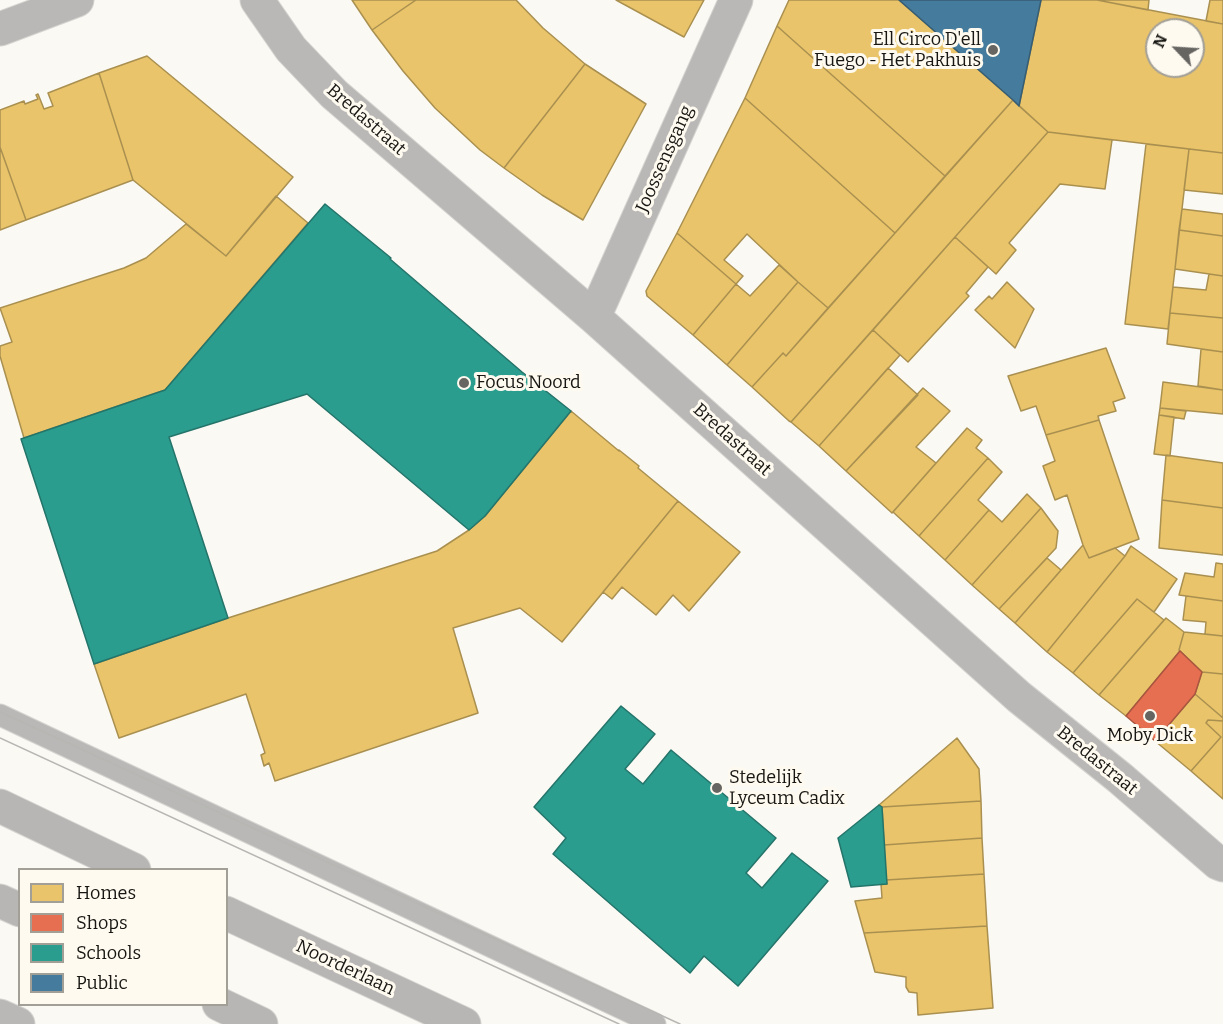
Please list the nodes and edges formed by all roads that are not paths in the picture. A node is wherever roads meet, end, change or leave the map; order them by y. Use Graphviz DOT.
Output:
graph roads {
  1 [pos="77,0"];
  2 [pos="257,0"];
  3 [pos="736,0"];
  4 [pos="0,29"];
  5 [pos="594,317"];
  6 [pos="0,715"];
  7 [pos="0,806"];
  8 [pos="1223,865"];
  9 [pos="130,868"];
  10 [pos="0,901"];
  11 [pos="18,909"];
  12 [pos="228,914"];
  13 [pos="221,1006"];
  14 [pos="0,1016"];
  15 [pos="18,1024"];
  16 [pos="261,1024"];
  17 [pos="464,1024"];
  18 [pos="655,1024"];
  1 -- 4 [label="street"];
  2 -- 5 [label="street, Bredastraat"];
  3 -- 5 [label="street, Joossensgang"];
  5 -- 8 [label="street, Bredastraat"];
  6 -- 18 [label="lane"];
  7 -- 9 [label="main road"];
  10 -- 11 [label="main road"];
  12 -- 17 [label="main road, Noorderlaan"];
  13 -- 16 [label="main road"];
  14 -- 15 [label="street"];
}
